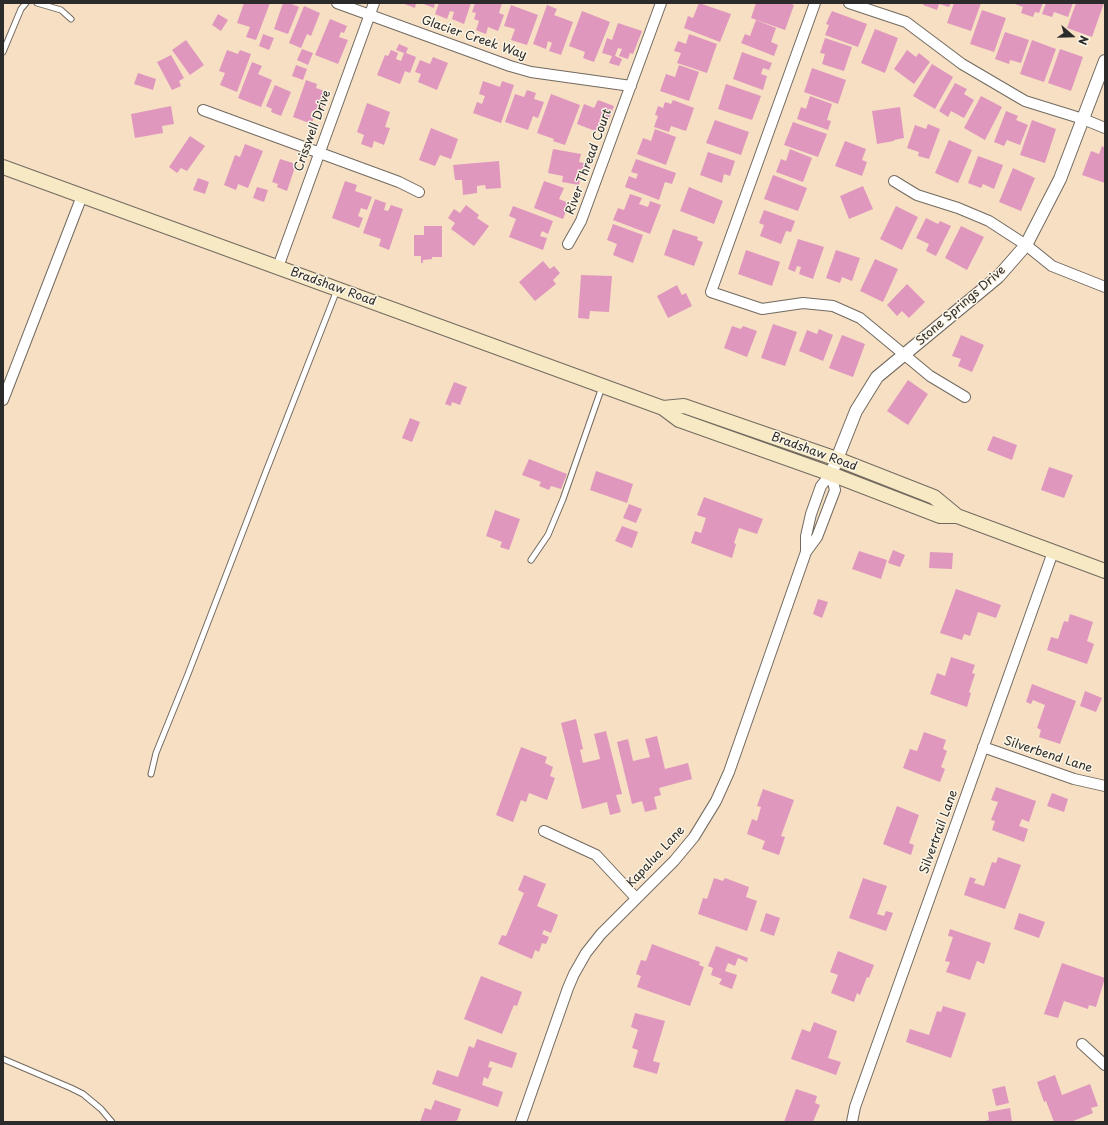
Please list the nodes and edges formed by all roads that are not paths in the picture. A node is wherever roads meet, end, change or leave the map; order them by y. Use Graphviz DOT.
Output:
graph roads {
  1 [pos="26,3"];
  2 [pos="37,3"];
  3 [pos="337,3"];
  4 [pos="374,3"];
  5 [pos="661,3"];
  6 [pos="815,3"];
  7 [pos="849,3"];
  8 [pos="369,15"];
  9 [pos="71,19"];
  10 [pos="3,52"];
  11 [pos="1105,61"];
  12 [pos="631,86"];
  13 [pos="203,110"];
  14 [pos="1084,119"];
  15 [pos="1105,128"];
  16 [pos="319,152"];
  17 [pos="3,167"];
  18 [pos="894,181"];
  19 [pos="419,192"];
  20 [pos="82,196"];
  21 [pos="568,244"];
  22 [pos="1026,245"];
  23 [pos="278,267"];
  24 [pos="1105,287"];
  25 [pos="337,289"];
  26 [pos="904,354"];
  27 [pos="602,386"];
  28 [pos="965,397"];
  29 [pos="3,400"];
  30 [pos="663,408"];
  31 [pos="837,459"];
  32 [pos="831,474"];
  33 [pos="957,516"];
  34 [pos="806,552"];
  35 [pos="1053,552"];
  36 [pos="531,560"];
  37 [pos="1105,571"];
  38 [pos="983,747"];
  39 [pos="151,774"];
  40 [pos="1105,786"];
  41 [pos="544,831"];
  42 [pos="636,898"];
  43 [pos="1082,1044"];
  44 [pos="3,1059"];
  45 [pos="1105,1065"];
  46 [pos="112,1122"];
  47 [pos="521,1122"];
  48 [pos="852,1122"];
  1 -- 10 [label="lane"];
  2 -- 9 [label="lane"];
  3 -- 8 [label="street, Glacier Creek Way"];
  4 -- 8 [label="street, Crisswell Drive"];
  5 -- 12 [label="street, River Thread Court"];
  6 -- 26 [label="street"];
  7 -- 14 [label="street"];
  8 -- 12 [label="street, Glacier Creek Way"];
  8 -- 16 [label="street, Crisswell Drive"];
  11 -- 14 [label="street, Stone Springs Drive"];
  12 -- 21 [label="street, River Thread Court"];
  13 -- 16 [label="street"];
  14 -- 15 [label="street"];
  14 -- 22 [label="street, Stone Springs Drive"];
  16 -- 19 [label="street"];
  16 -- 23 [label="street, Crisswell Drive"];
  17 -- 20 [label="main road, Bradshaw Road"];
  18 -- 22 [label="street"];
  20 -- 23 [label="main road, Bradshaw Road"];
  20 -- 29 [label="street"];
  22 -- 24 [label="street"];
  22 -- 26 [label="street, Stone Springs Drive"];
  23 -- 25 [label="main road, Bradshaw Road"];
  25 -- 27 [label="main road, Bradshaw Road"];
  25 -- 39 [label="lane"];
  26 -- 28 [label="street"];
  26 -- 31 [label="street, Stone Springs Drive"];
  27 -- 30 [label="main road, Bradshaw Road"];
  27 -- 36 [label="lane"];
  30 -- 31 [label="main road, Bradshaw Road"];
  30 -- 32 [label="main road, Bradshaw Road"];
  31 -- 32 [label="street, Stone Springs Drive"];
  31 -- 33 [label="main road, Bradshaw Road"];
  32 -- 33 [label="main road, Bradshaw Road"];
  32 -- 34 [label="street, Kapalua Lane"];
  32 -- 34 [label="street, Kapalua Lane"];
  33 -- 35 [label="main road, Bradshaw Road"];
  34 -- 42 [label="street, Kapalua Lane"];
  35 -- 37 [label="main road, Bradshaw Road"];
  35 -- 38 [label="street, Silvertrail Lane"];
  38 -- 40 [label="street, Silverbend Lane"];
  38 -- 48 [label="street, Silvertrail Lane"];
  41 -- 42 [label="street"];
  42 -- 47 [label="street, Kapalua Lane"];
  43 -- 45 [label="street"];
  44 -- 46 [label="lane"];
}
